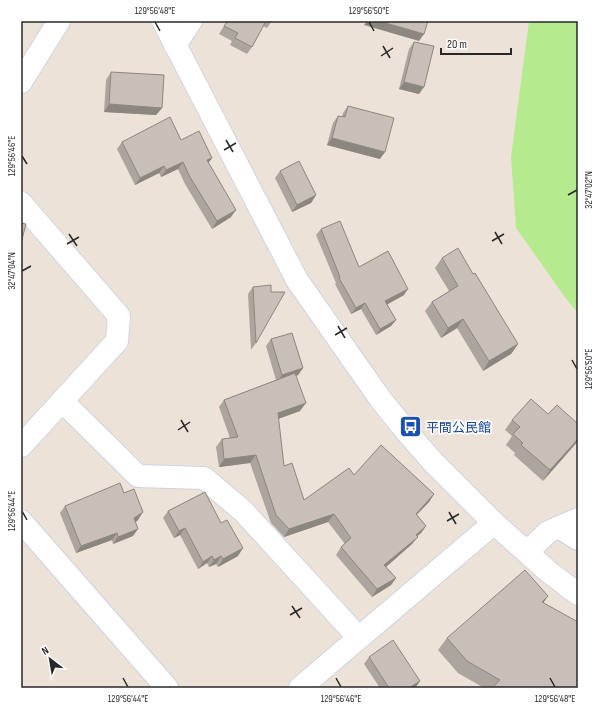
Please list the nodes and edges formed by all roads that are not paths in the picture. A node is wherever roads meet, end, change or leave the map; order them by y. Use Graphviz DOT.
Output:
graph roads {
  1 [pos="59,21"];
  2 [pos="163,21"];
  3 [pos="191,21"];
  4 [pos="175,45"];
  5 [pos="21,82"];
  6 [pos="21,203"];
  7 [pos="62,401"];
  8 [pos="21,446"];
  9 [pos="21,521"];
  10 [pos="494,523"];
  11 [pos="569,523"];
  12 [pos="578,539"];
  13 [pos="527,552"];
  14 [pos="578,594"];
  15 [pos="359,638"];
  16 [pos="166,688"];
  17 [pos="300,688"];
  1 -- 5 [label="street"];
  2 -- 4 [label="street"];
  3 -- 4 [label="street"];
  4 -- 10 [label="street"];
  6 -- 7 [label="street"];
  7 -- 8 [label="street"];
  7 -- 15 [label="street"];
  9 -- 16 [label="street"];
  10 -- 13 [label="street"];
  10 -- 15 [label="street"];
  11 -- 12 [label="street"];
  11 -- 13 [label="street"];
  13 -- 14 [label="street"];
  15 -- 17 [label="street"];
}
